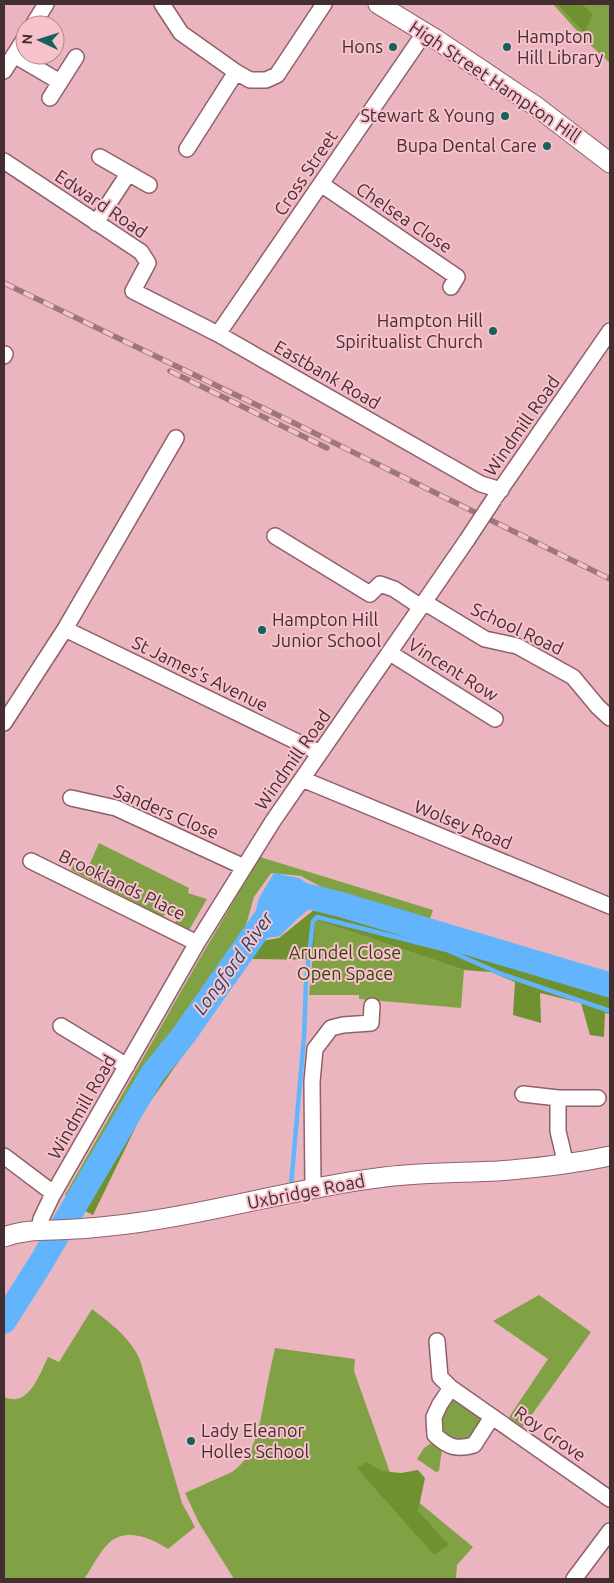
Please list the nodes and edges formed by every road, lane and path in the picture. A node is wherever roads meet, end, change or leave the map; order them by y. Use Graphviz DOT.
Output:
graph roads {
  1 [pos="46,4"];
  2 [pos="162,4"];
  3 [pos="324,4"];
  4 [pos="378,4"];
  5 [pos="39,15"];
  6 [pos="425,32"];
  7 [pos="14,55"];
  8 [pos="76,57"];
  9 [pos="4,71"];
  10 [pos="236,72"];
  11 [pos="60,82"];
  12 [pos="50,98"];
  13 [pos="187,148"];
  14 [pos="100,157"];
  15 [pos="4,162"];
  16 [pos="610,163"];
  17 [pos="128,174"];
  18 [pos="321,184"];
  19 [pos="149,186"];
  20 [pos="96,223"];
  21 [pos="451,287"];
  22 [pos="134,291"];
  23 [pos="610,331"];
  24 [pos="218,334"];
  25 [pos="176,438"];
  26 [pos="498,494"];
  27 [pos="275,536"];
  28 [pos="422,605"];
  29 [pos="65,629"];
  30 [pos="390,653"];
  31 [pos="610,718"];
  32 [pos="495,719"];
  33 [pos="4,723"];
  34 [pos="320,753"];
  35 [pos="302,779"];
  36 [pos="71,798"];
  37 [pos="30,861"];
  38 [pos="244,866"];
  39 [pos="610,906"];
  40 [pos="197,943"];
  41 [pos="372,1006"];
  42 [pos="61,1026"];
  43 [pos="127,1066"];
  44 [pos="524,1094"];
  45 [pos="558,1098"];
  46 [pos="598,1098"];
  47 [pos="4,1156"];
  48 [pos="610,1156"];
  49 [pos="566,1165"];
  50 [pos="313,1188"];
  51 [pos="53,1193"];
  52 [pos="43,1229"];
  53 [pos="4,1237"];
  54 [pos="437,1341"];
  55 [pos="451,1388"];
  56 [pos="492,1417"];
  57 [pos="610,1499"];
  58 [pos="610,1531"];
  59 [pos="574,1579"];
  1 -- 5 [label="street"];
  2 -- 10 [label="street"];
  3 -- 10 [label="street"];
  4 -- 6 [label="main road, High Street Hampton Hill"];
  6 -- 16 [label="main road, High Street Hampton Hill"];
  6 -- 18 [label="street, Cross Street"];
  7 -- 9 [label="street"];
  7 -- 11 [label="street"];
  8 -- 11 [label="street"];
  10 -- 13 [label="street"];
  11 -- 12 [label="street"];
  14 -- 17 [label="street"];
  15 -- 20 [label="street, Edward Road"];
  17 -- 19 [label="street"];
  17 -- 20 [label="street"];
  18 -- 21 [label="street, Chelsea Close"];
  18 -- 24 [label="street, Cross Street"];
  20 -- 22 [label="street, Edward Road"];
  22 -- 24 [label="street, Eastbank Road"];
  23 -- 26 [label="street, Windmill Road"];
  24 -- 26 [label="street, Eastbank Road"];
  25 -- 29 [label="street"];
  26 -- 28 [label="street, Windmill Road, bridge"];
  27 -- 28 [label="street, School Road"];
  28 -- 30 [label="street, Windmill Road"];
  28 -- 31 [label="street, School Road"];
  29 -- 33 [label="street"];
  29 -- 34 [label="street, St James's Avenue"];
  30 -- 32 [label="street, Vincent Row"];
  30 -- 34 [label="street, Windmill Road"];
  34 -- 35 [label="street, Windmill Road"];
  35 -- 38 [label="street, Windmill Road"];
  35 -- 39 [label="street, Wolsey Road"];
  36 -- 38 [label="street, Sanders Close"];
  37 -- 40 [label="street, Brooklands Place"];
  38 -- 40 [label="street, Windmill Road"];
  40 -- 43 [label="street, Windmill Road"];
  41 -- 50 [label="street"];
  42 -- 43 [label="street"];
  43 -- 51 [label="street, Windmill Road"];
  44 -- 45 [label="street"];
  45 -- 46 [label="street"];
  45 -- 49 [label="street"];
  47 -- 51 [label="street"];
  48 -- 49 [label="main road, Uxbridge Road"];
  49 -- 50 [label="main road, Uxbridge Road"];
  50 -- 52 [label="main road, Uxbridge Road"];
  51 -- 52 [label="street, Windmill Road"];
  52 -- 53 [label="main road, Uxbridge Road"];
  54 -- 55 [label="street, Roy Grove"];
  55 -- 56 [label="street, Roy Grove"];
  55 -- 56 [label="street, Roy Grove"];
  56 -- 57 [label="street, Roy Grove"];
  58 -- 59 [label="street"];
}
